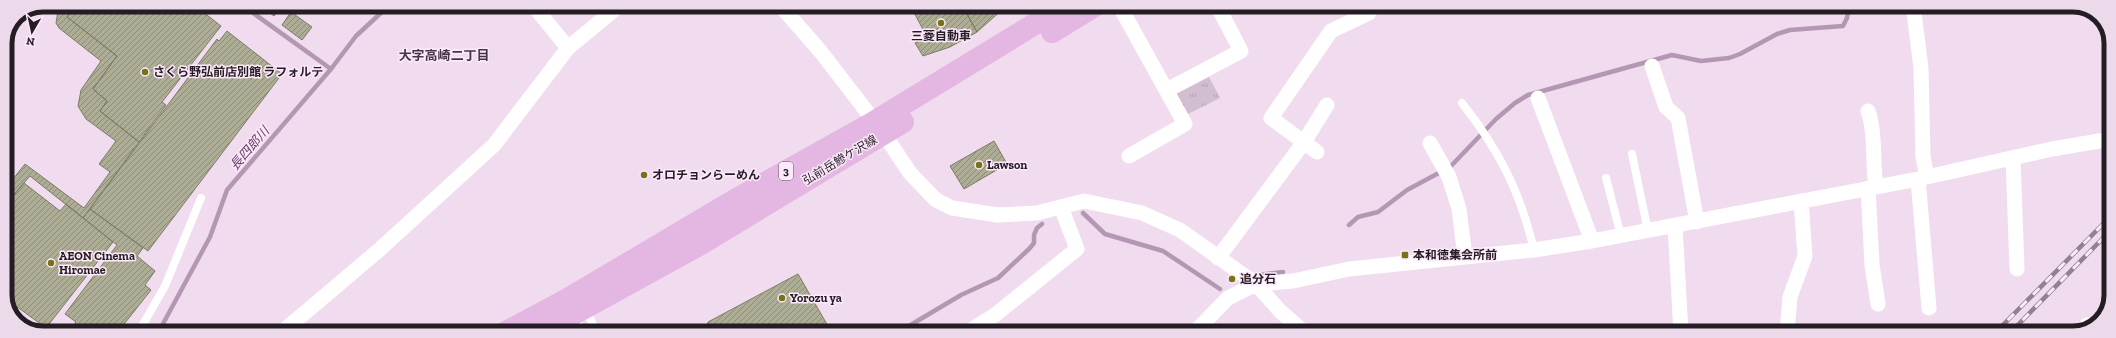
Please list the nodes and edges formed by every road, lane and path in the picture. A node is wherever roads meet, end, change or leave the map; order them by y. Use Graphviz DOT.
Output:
graph roads {
  1 [pos="539,12"];
  2 [pos="612,12"];
  3 [pos="786,12"];
  4 [pos="1055,12"];
  5 [pos="1084,12"];
  6 [pos="1123,12"];
  7 [pos="1221,12"];
  8 [pos="1369,12"];
  9 [pos="1914,12"];
  10 [pos="568,48"];
  11 [pos="1652,66"];
  12 [pos="1167,90"];
  13 [pos="1538,98"];
  14 [pos="1462,103"];
  15 [pos="1327,105"];
  16 [pos="1868,111"];
  17 [pos="879,128"];
  18 [pos="2104,140"];
  19 [pos="1304,142"];
  20 [pos="1430,143"];
  21 [pos="1317,152"];
  22 [pos="1632,154"];
  23 [pos="1129,156"];
  24 [pos="2013,158"];
  25 [pos="1606,178"];
  26 [pos="1922,178"];
  27 [pos="1872,187"];
  28 [pos="201,198"];
  29 [pos="1801,201"];
  30 [pos="1061,207"];
  31 [pos="1697,222"];
  32 [pos="1675,226"];
  33 [pos="1648,231"];
  34 [pos="1621,236"];
  35 [pos="1592,241"];
  36 [pos="1534,250"];
  37 [pos="1465,257"];
  38 [pos="1218,258"];
  39 [pos="2017,269"];
  40 [pos="1256,284"];
  41 [pos="1878,304"];
  42 [pos="1929,308"];
  43 [pos="577,310"];
  44 [pos="142,326"];
  45 [pos="289,326"];
  46 [pos="526,326"];
  47 [pos="551,326"];
  48 [pos="591,326"];
  49 [pos="977,326"];
  50 [pos="1201,326"];
  51 [pos="1297,326"];
  52 [pos="1681,326"];
  53 [pos="1788,326"];
  1 -- 10 [label="street"];
  2 -- 10 [label="street"];
  3 -- 17 [label="street"];
  4 -- 17 [label="main road, 3"];
  5 -- 17 [label="main road, 弘前岳鰺ケ沢線 / 3"];
  6 -- 12 [label="street"];
  7 -- 12 [label="street"];
  8 -- 19 [label="street"];
  9 -- 26 [label="street"];
  10 -- 45 [label="street"];
  11 -- 31 [label="street"];
  12 -- 23 [label="street"];
  13 -- 35 [label="street"];
  14 -- 36 [label="lane"];
  15 -- 19 [label="street"];
  16 -- 27 [label="street"];
  17 -- 30 [label="street"];
  17 -- 43 [label="main road, 弘前岳鰺ケ沢線 / 3"];
  18 -- 24 [label="street"];
  19 -- 21 [label="street"];
  19 -- 38 [label="street"];
  20 -- 37 [label="street"];
  22 -- 33 [label="lane"];
  24 -- 26 [label="street"];
  24 -- 39 [label="street"];
  25 -- 34 [label="lane"];
  26 -- 27 [label="street"];
  26 -- 42 [label="street"];
  27 -- 29 [label="street"];
  27 -- 41 [label="street"];
  28 -- 44 [label="lane"];
  29 -- 31 [label="street"];
  29 -- 53 [label="street"];
  30 -- 38 [label="street"];
  30 -- 49 [label="street"];
  31 -- 32 [label="street"];
  32 -- 33 [label="street"];
  32 -- 52 [label="street"];
  33 -- 34 [label="street"];
  34 -- 35 [label="street"];
  35 -- 36 [label="street"];
  36 -- 37 [label="street"];
  37 -- 40 [label="street"];
  38 -- 40 [label="street"];
  40 -- 50 [label="street"];
  40 -- 51 [label="street"];
  43 -- 46 [label="main road, 3"];
  43 -- 47 [label="main road, 弘前岳鰺ケ沢線 / 3"];
  43 -- 48 [label="lane"];
}
